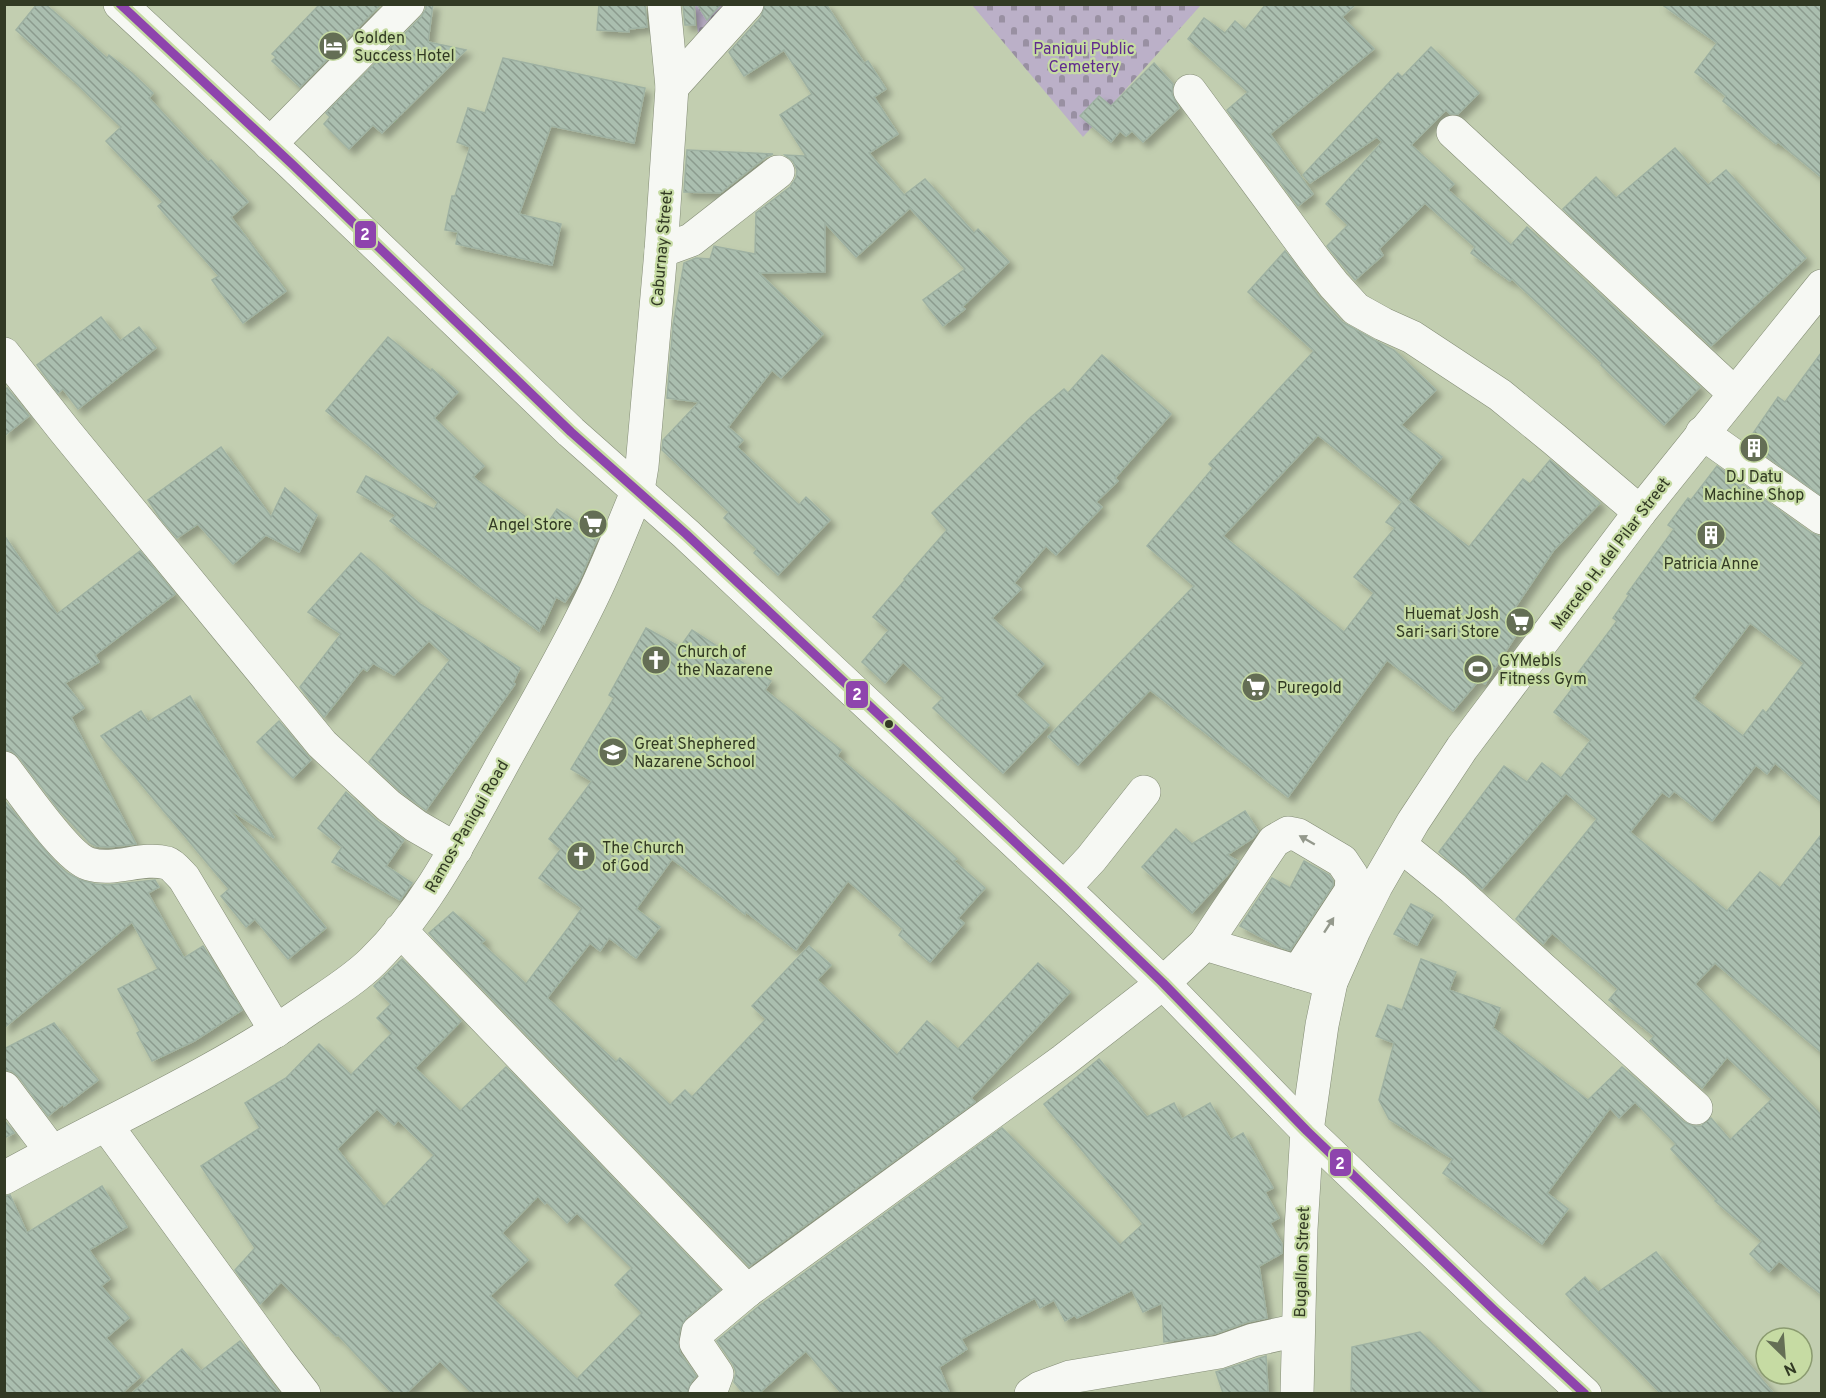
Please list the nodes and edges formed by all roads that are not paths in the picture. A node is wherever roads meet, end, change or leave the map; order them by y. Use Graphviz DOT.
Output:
graph roads {
  1 [pos="120,4"];
  2 [pos="408,4"];
  3 [pos="664,4"];
  4 [pos="747,4"];
  5 [pos="672,87"];
  6 [pos="1190,91"];
  7 [pos="1453,132"];
  8 [pos="270,144"];
  9 [pos="778,172"];
  10 [pos="661,251"];
  11 [pos="1821,286"];
  12 [pos="4,354"];
  13 [pos="1734,393"];
  14 [pos="1702,433"];
  15 [pos="638,490"];
  16 [pos="1640,512"];
  17 [pos="1821,518"];
  18 [pos="4,768"];
  19 [pos="1144,792"];
  20 [pos="1400,845"];
  21 [pos="456,849"];
  22 [pos="1064,888"];
  23 [pos="400,930"];
  24 [pos="1205,944"];
  25 [pos="1298,972"];
  26 [pos="1331,982"];
  27 [pos="1163,984"];
  28 [pos="276,1031"];
  29 [pos="4,1088"];
  30 [pos="1696,1108"];
  31 [pos="106,1125"];
  32 [pos="1307,1131"];
  33 [pos="52,1152"];
  34 [pos="4,1178"];
  35 [pos="747,1291"];
  36 [pos="1298,1330"];
  37 [pos="304,1394"];
  38 [pos="705,1394"];
  39 [pos="1031,1394"];
  40 [pos="1297,1394"];
  41 [pos="1585,1394"];
  1 -- 8 [label="main road"];
  2 -- 8 [label="main road"];
  3 -- 5 [label="main road, Caburnay Street"];
  4 -- 5 [label="main road"];
  5 -- 10 [label="main road, Caburnay Street"];
  6 -- 16 [label="main road"];
  7 -- 13 [label="main road"];
  8 -- 15 [label="main road"];
  9 -- 10 [label="main road"];
  10 -- 15 [label="main road, Caburnay Street"];
  11 -- 13 [label="main road, Marcelo H. del Pilar Street"];
  12 -- 21 [label="main road"];
  13 -- 14 [label="main road, Marcelo H. del Pilar Street"];
  14 -- 16 [label="main road, Marcelo H. del Pilar Street"];
  14 -- 17 [label="main road"];
  15 -- 21 [label="main road, Ramos-Paniqui Road"];
  15 -- 22 [label="main road"];
  16 -- 20 [label="main road, Marcelo H. del Pilar Street"];
  18 -- 28 [label="main road"];
  19 -- 22 [label="main road"];
  20 -- 26 [label="main road, Marcelo H. del Pilar Street"];
  20 -- 30 [label="main road"];
  21 -- 23 [label="main road, Ramos-Paniqui Road"];
  22 -- 27 [label="main road"];
  23 -- 28 [label="main road, Ramos-Paniqui Road"];
  23 -- 35 [label="main road"];
  24 -- 25 [label="main road"];
  25 -- 24 [label="main road, one-way"];
  24 -- 27 [label="main road"];
  25 -- 26 [label="main road"];
  26 -- 32 [label="main road, Marcelo H. del Pilar Street"];
  27 -- 32 [label="main road"];
  27 -- 35 [label="main road"];
  28 -- 31 [label="main road, Ramos-Paniqui Road"];
  29 -- 33 [label="main road"];
  31 -- 33 [label="main road, Ramos-Paniqui Road"];
  31 -- 37 [label="main road"];
  32 -- 36 [label="main road, Bugallon Street"];
  32 -- 41 [label="main road"];
  33 -- 34 [label="main road, Ramos-Paniqui Road"];
  35 -- 38 [label="main road"];
  36 -- 39 [label="main road"];
  36 -- 40 [label="main road, Bugallon Street"];
}
